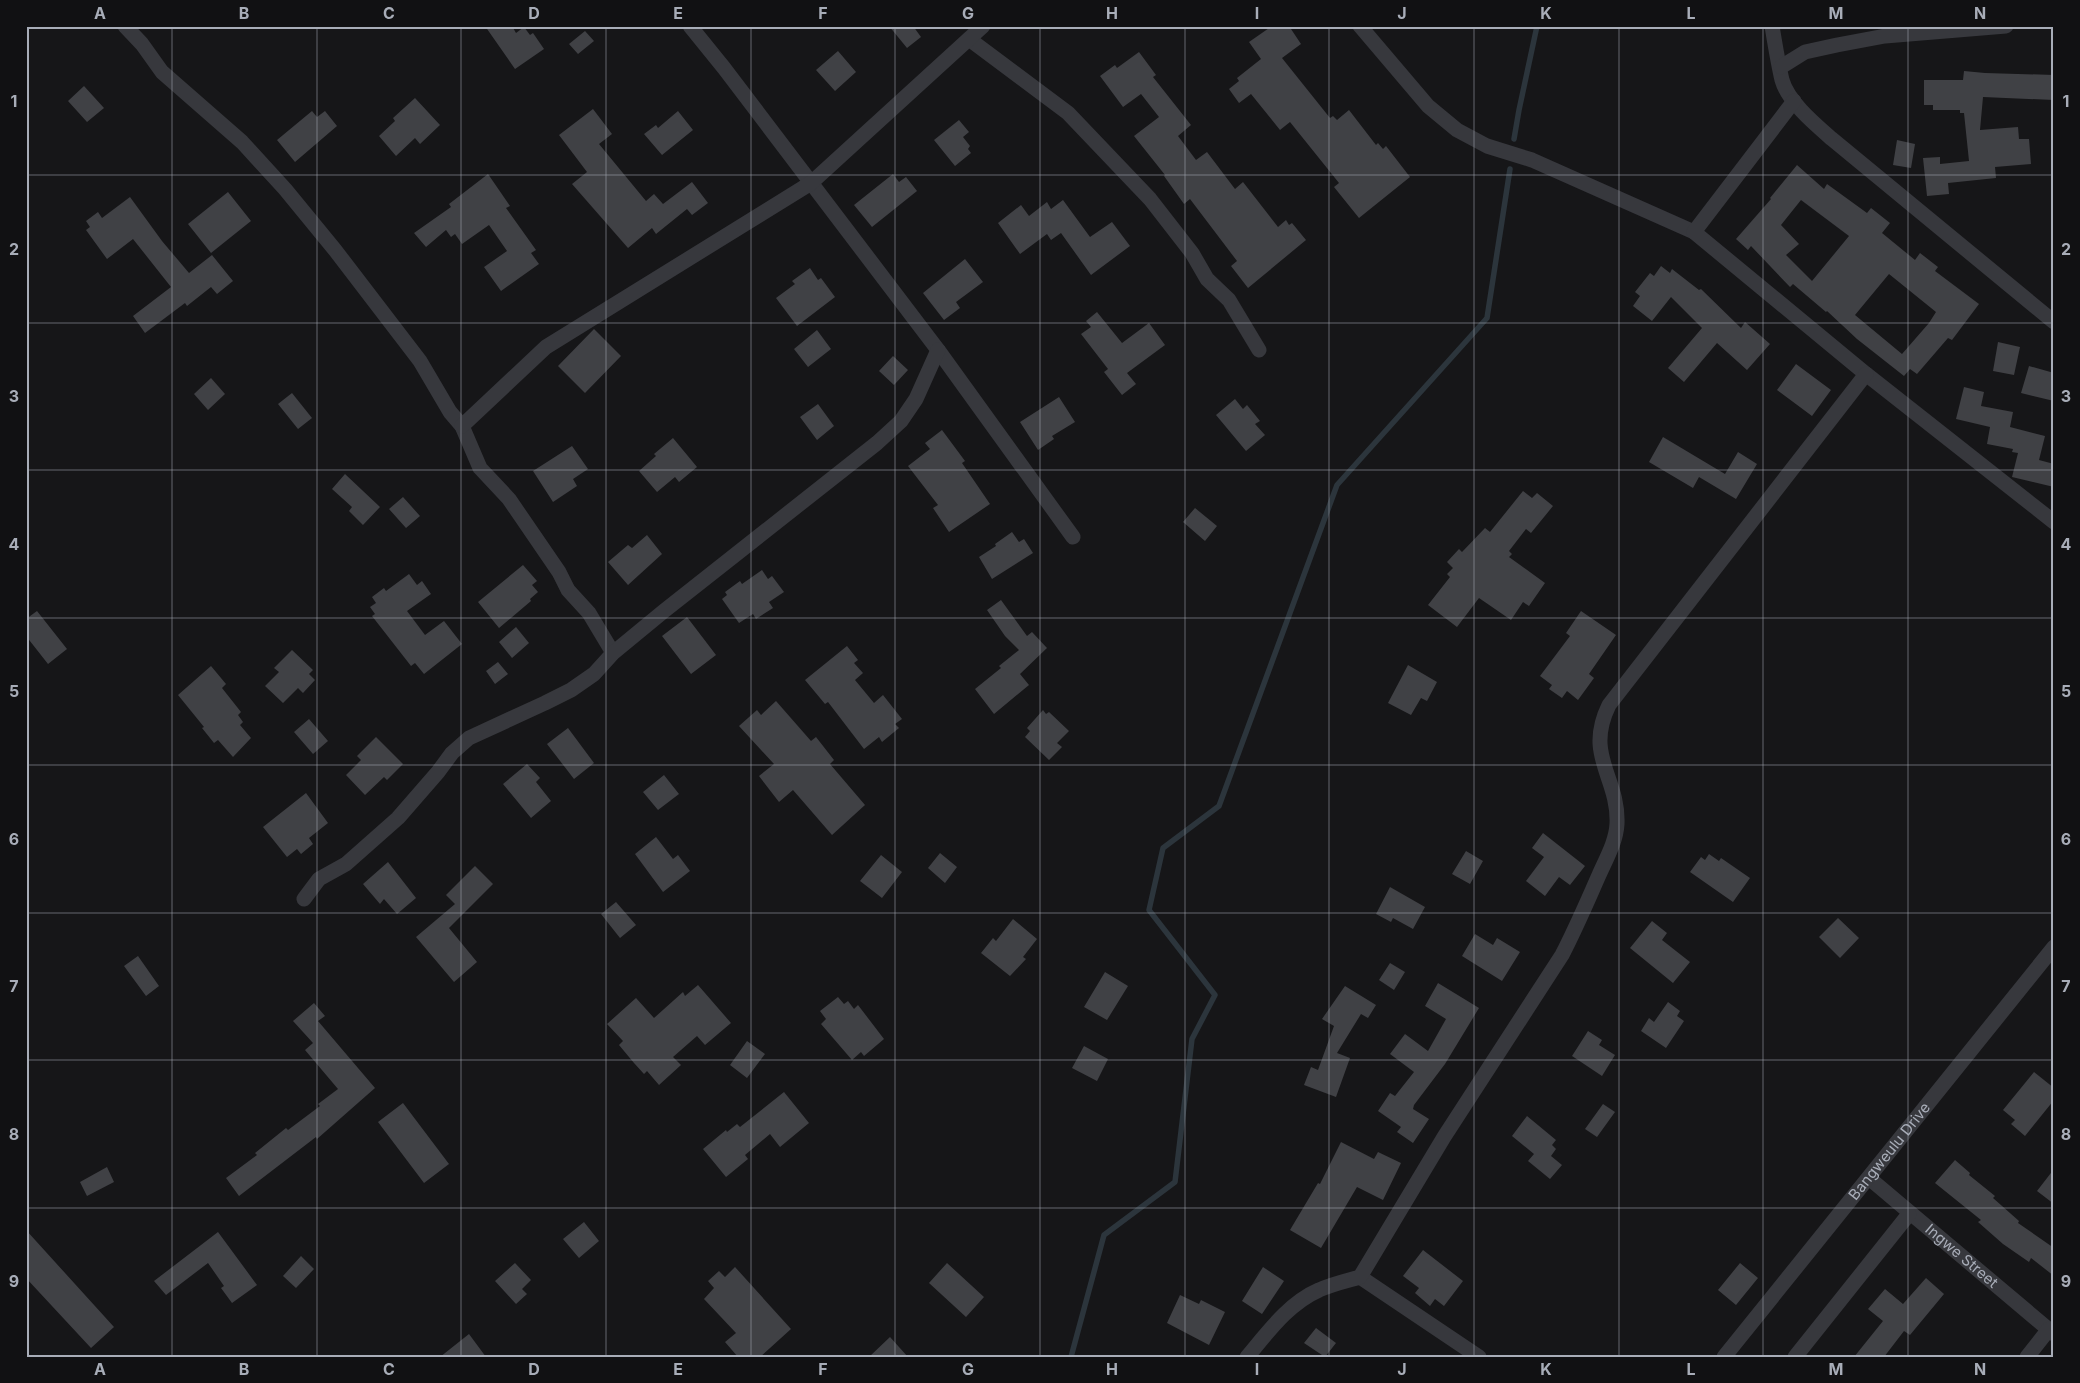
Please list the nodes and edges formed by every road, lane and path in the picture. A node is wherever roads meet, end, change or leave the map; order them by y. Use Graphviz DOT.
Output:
graph roads {
  1 [pos="125,26"];
  2 [pos="690,26"];
  3 [pos="983,26"];
  4 [pos="1360,26"];
  5 [pos="1772,26"];
  6 [pos="2006,26"];
  7 [pos="969,39"];
  8 [pos="1781,67"];
  9 [pos="1794,101"];
  10 [pos="811,182"];
  11 [pos="1694,232"];
  12 [pos="2054,322"];
  13 [pos="938,350"];
  14 [pos="1259,350"];
  15 [pos="1866,374"];
  16 [pos="462,426"];
  17 [pos="2054,522"];
  18 [pos="1073,537"];
  19 [pos="613,653"];
  20 [pos="304,899"];
  21 [pos="2054,947"];
  22 [pos="1869,1178"];
  23 [pos="1909,1214"];
  24 [pos="1360,1277"];
  25 [pos="2051,1331"];
  26 [pos="1247,1357"];
  27 [pos="1479,1357"];
  28 [pos="1724,1357"];
  29 [pos="1795,1357"];
  30 [pos="2027,1357"];
  1 -- 16 [label="street"];
  2 -- 10 [label="street"];
  3 -- 7 [label="street"];
  4 -- 11 [label="street"];
  5 -- 8 [label="street"];
  6 -- 8 [label="street"];
  7 -- 10 [label="street"];
  7 -- 14 [label="street"];
  8 -- 9 [label="street"];
  9 -- 11 [label="street"];
  9 -- 12 [label="street"];
  10 -- 13 [label="street"];
  10 -- 16 [label="street"];
  11 -- 15 [label="street"];
  13 -- 18 [label="street"];
  13 -- 19 [label="street"];
  15 -- 17 [label="street"];
  15 -- 24 [label="street"];
  16 -- 19 [label="street"];
  19 -- 20 [label="street"];
  21 -- 22 [label="street, Bangweulu Drive"];
  22 -- 23 [label="street, Ingwe Street"];
  22 -- 28 [label="street, Bangweulu Drive"];
  23 -- 25 [label="street, Ingwe Street"];
  23 -- 29 [label="street"];
  24 -- 26 [label="street"];
  24 -- 27 [label="street"];
  25 -- 30 [label="street"];
}
